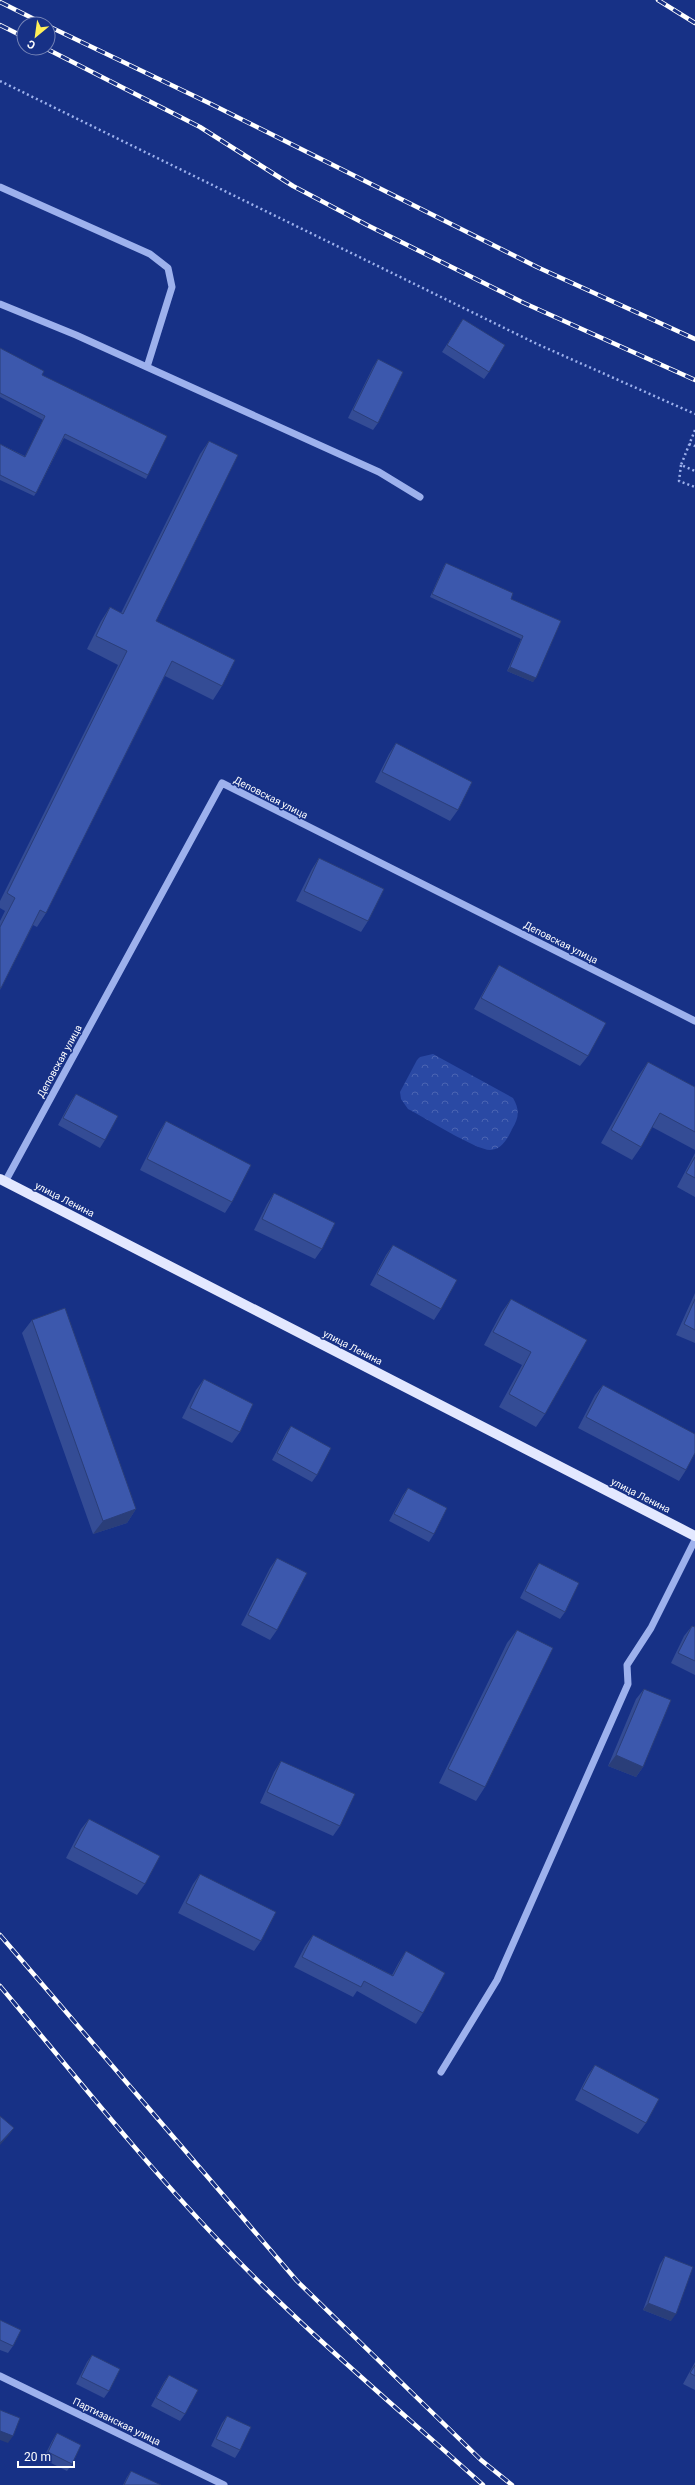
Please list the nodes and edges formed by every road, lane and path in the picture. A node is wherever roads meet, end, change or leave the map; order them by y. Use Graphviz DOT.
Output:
graph roads {
  1 [pos="0,81"];
  2 [pos="0,186"];
  3 [pos="0,304"];
  4 [pos="147,367"];
  5 [pos="695,414"];
  6 [pos="695,430"];
  7 [pos="689,444"];
  8 [pos="695,446"];
  9 [pos="681,465"];
  10 [pos="695,471"];
  11 [pos="695,487"];
  12 [pos="420,498"];
  13 [pos="695,1021"];
  14 [pos="2,1180"];
  15 [pos="695,1536"];
  16 [pos="695,1540"];
  17 [pos="441,2072"];
  18 [pos="0,2376"];
  19 [pos="224,2485"];
  1 -- 5 [label="path"];
  2 -- 4 [label="street"];
  3 -- 4 [label="street"];
  4 -- 12 [label="street"];
  6 -- 7 [label="path"];
  7 -- 8 [label="path"];
  7 -- 9 [label="path"];
  9 -- 10 [label="path"];
  9 -- 11 [label="path"];
  13 -- 14 [label="street, Деповская улица"];
  14 -- 15 [label="main road, улица Ленина"];
  16 -- 17 [label="street"];
  18 -- 19 [label="street, Партизанская улица"];
}
